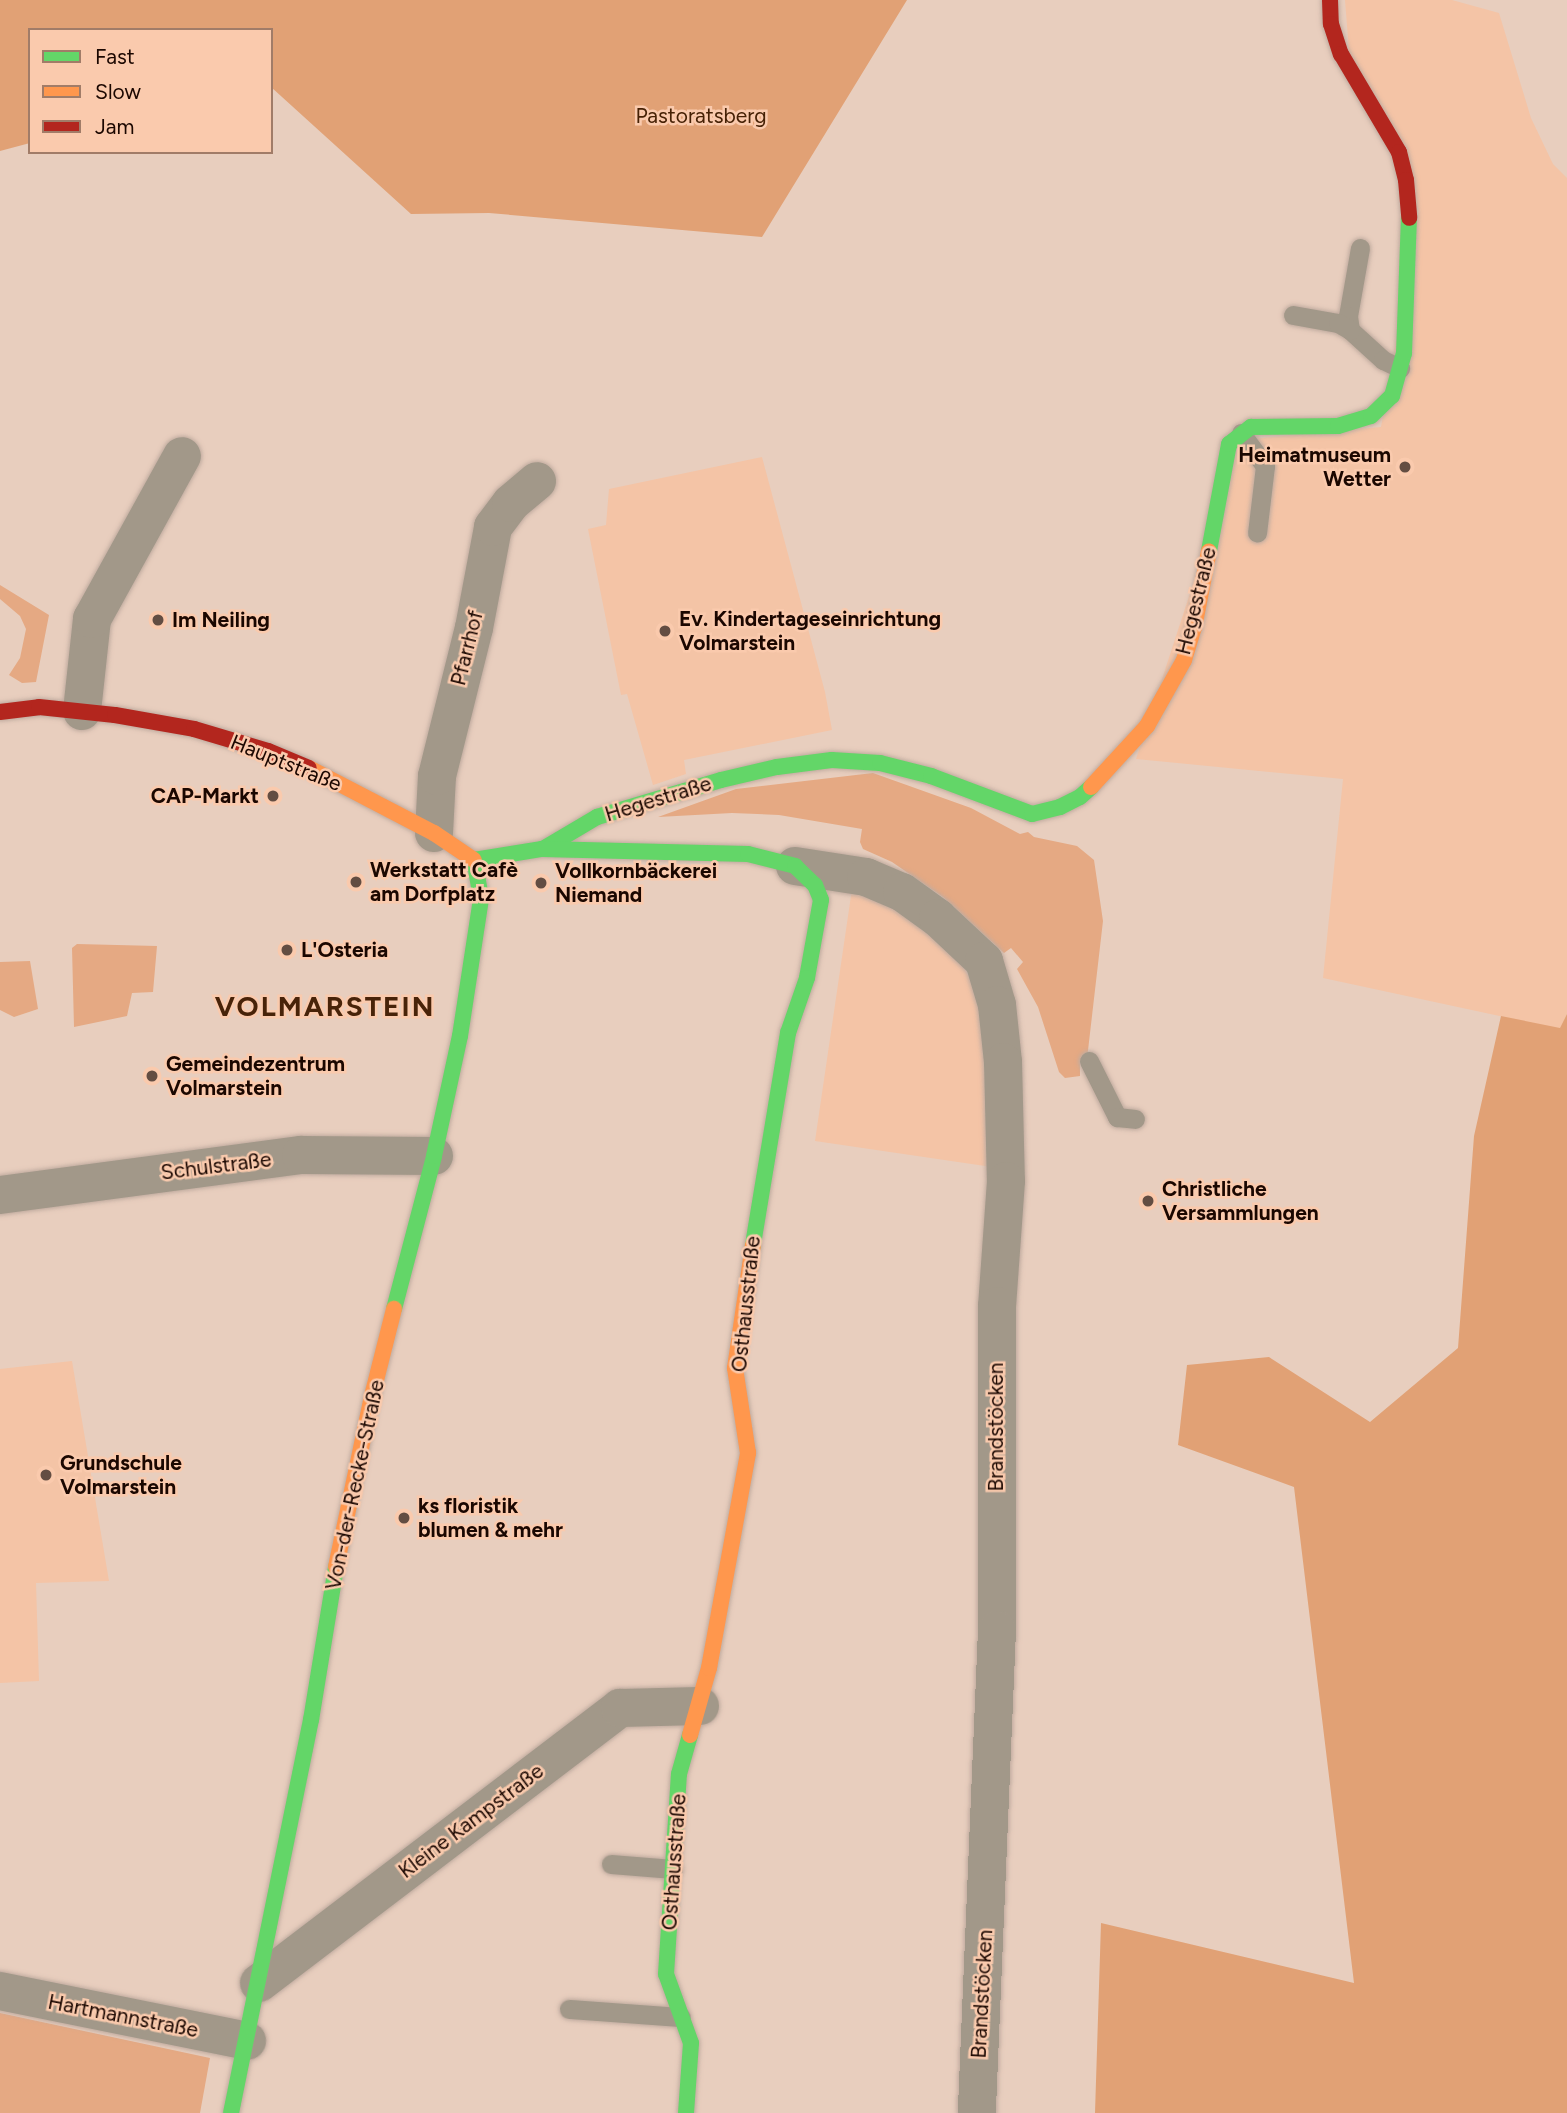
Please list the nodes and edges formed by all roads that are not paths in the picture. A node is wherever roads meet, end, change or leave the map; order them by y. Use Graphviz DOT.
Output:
graph roads {
  1 [pos="1329,0"];
  2 [pos="1360,248"];
  3 [pos="1293,315"];
  4 [pos="1350,330"];
  5 [pos="1400,369"];
  6 [pos="1241,433"];
  7 [pos="182,457"];
  8 [pos="537,481"];
  9 [pos="1257,533"];
  10 [pos="82,711"];
  11 [pos="0,712"];
  12 [pos="434,833"];
  13 [pos="542,849"];
  14 [pos="474,860"];
  15 [pos="795,866"];
  16 [pos="1089,1061"];
  17 [pos="1135,1119"];
  18 [pos="434,1156"];
  19 [pos="0,1195"];
  20 [pos="699,1706"];
  21 [pos="611,1864"];
  22 [pos="673,1869"];
  23 [pos="259,1983"];
  24 [pos="0,1991"];
  25 [pos="569,2009"];
  26 [pos="681,2017"];
  27 [pos="247,2041"];
  28 [pos="231,2113"];
  29 [pos="686,2113"];
  30 [pos="977,2113"];
  1 -- 5 [label="street"];
  2 -- 4 [label="lane"];
  3 -- 4 [label="lane"];
  4 -- 5 [label="lane"];
  5 -- 6 [label="street"];
  6 -- 9 [label="lane"];
  6 -- 13 [label="street, Hegestraße"];
  7 -- 10 [label="street"];
  8 -- 12 [label="street, Pfarrhof"];
  10 -- 11 [label="street, Hauptstraße"];
  10 -- 12 [label="street, Hauptstraße"];
  12 -- 14 [label="street, Hauptstraße"];
  13 -- 14 [label="street"];
  13 -- 15 [label="street"];
  14 -- 18 [label="street, Von-der-Recke-Straße"];
  15 -- 20 [label="street, Osthausstraße"];
  15 -- 30 [label="street, Brandstöcken"];
  16 -- 17 [label="lane"];
  18 -- 19 [label="street, Schulstraße"];
  18 -- 23 [label="street, Von-der-Recke-Straße"];
  20 -- 22 [label="street, Osthausstraße"];
  20 -- 23 [label="street, Kleine Kampstraße"];
  21 -- 22 [label="lane"];
  22 -- 26 [label="street, Osthausstraße"];
  23 -- 27 [label="street, Von-der-Recke-Straße"];
  24 -- 27 [label="street, Hartmannstraße"];
  25 -- 26 [label="lane"];
  26 -- 29 [label="street, Osthausstraße"];
  27 -- 28 [label="street, Von-der-Recke-Straße"];
}
